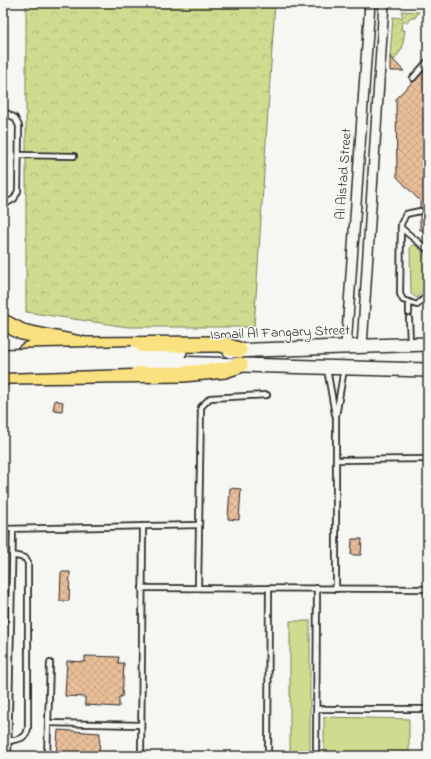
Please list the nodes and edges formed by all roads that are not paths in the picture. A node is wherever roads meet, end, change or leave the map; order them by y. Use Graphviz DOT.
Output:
graph roads {
  1 [pos="370,3"];
  2 [pos="384,3"];
  3 [pos="428,61"];
  4 [pos="413,78"];
  5 [pos="3,111"];
  6 [pos="19,155"];
  7 [pos="74,156"];
  8 [pos="3,205"];
  9 [pos="420,211"];
  10 [pos="401,228"];
  11 [pos="428,250"];
  12 [pos="428,295"];
  13 [pos="409,302"];
  14 [pos="3,322"];
  15 [pos="410,344"];
  16 [pos="428,344"];
  17 [pos="86,345"];
  18 [pos="346,347"];
  19 [pos="362,347"];
  20 [pos="3,356"];
  21 [pos="132,357"];
  22 [pos="239,358"];
  23 [pos="3,366"];
  24 [pos="327,367"];
  25 [pos="344,368"];
  26 [pos="428,370"];
  27 [pos="29,376"];
  28 [pos="3,378"];
  29 [pos="267,395"];
  30 [pos="336,416"];
  31 [pos="428,459"];
  32 [pos="336,460"];
  33 [pos="199,525"];
  34 [pos="143,526"];
  35 [pos="3,529"];
  36 [pos="13,529"];
  37 [pos="12,555"];
  38 [pos="142,588"];
  39 [pos="198,588"];
  40 [pos="269,588"];
  41 [pos="317,588"];
  42 [pos="336,588"];
  43 [pos="428,589"];
  44 [pos="50,663"];
  45 [pos="316,709"];
  46 [pos="428,709"];
  47 [pos="48,723"];
  48 [pos="141,725"];
  49 [pos="8,741"];
  50 [pos="8,756"];
  51 [pos="47,756"];
  52 [pos="141,756"];
  53 [pos="268,756"];
  54 [pos="316,756"];
  1 -- 18 [label="street, Al Aistad Street"];
  2 -- 19 [label="street, Al Aistad Street"];
  3 -- 4 [label="lane"];
  5 -- 6 [label="lane"];
  6 -- 7 [label="lane"];
  6 -- 8 [label="lane"];
  9 -- 10 [label="lane"];
  10 -- 11 [label="lane"];
  10 -- 13 [label="lane"];
  12 -- 13 [label="lane"];
  13 -- 15 [label="lane"];
  14 -- 17 [label="highway"];
  15 -- 16 [label="main road, Ismail Al Fangary Street"];
  15 -- 19 [label="main road, Ismail Al Fangary Street"];
  17 -- 22 [label="highway"];
  17 -- 27 [label="highway"];
  18 -- 19 [label="main road, Ismail Al Fangary Street"];
  18 -- 22 [label="main road, Ismail Al Fangary Street"];
  20 -- 21 [label="main road, bridge"];
  21 -- 22 [label="main road, Ismail Al Fangary Street"];
  21 -- 23 [label="main road, bridge"];
  22 -- 24 [label="main road, Ismail Al Fangary Street"];
  22 -- 27 [label="highway"];
  24 -- 25 [label="main road, Ismail Al Fangary Street"];
  24 -- 30 [label="lane"];
  25 -- 26 [label="main road, Ismail Al Fangary Street"];
  25 -- 30 [label="lane"];
  27 -- 28 [label="highway"];
  29 -- 33 [label="lane"];
  30 -- 32 [label="lane"];
  31 -- 32 [label="lane"];
  32 -- 42 [label="lane"];
  33 -- 34 [label="lane"];
  33 -- 39 [label="lane"];
  34 -- 36 [label="lane"];
  34 -- 38 [label="lane"];
  35 -- 36 [label="lane"];
  36 -- 37 [label="lane"];
  37 -- 49 [label="lane"];
  37 -- 49 [label="lane"];
  38 -- 39 [label="lane"];
  38 -- 48 [label="lane"];
  39 -- 40 [label="lane"];
  40 -- 41 [label="lane"];
  40 -- 53 [label="lane"];
  41 -- 42 [label="lane"];
  41 -- 45 [label="lane"];
  42 -- 43 [label="lane"];
  44 -- 47 [label="lane"];
  45 -- 46 [label="lane"];
  45 -- 54 [label="lane"];
  47 -- 48 [label="lane"];
  47 -- 51 [label="lane"];
  48 -- 52 [label="lane"];
  49 -- 50 [label="lane"];
}
